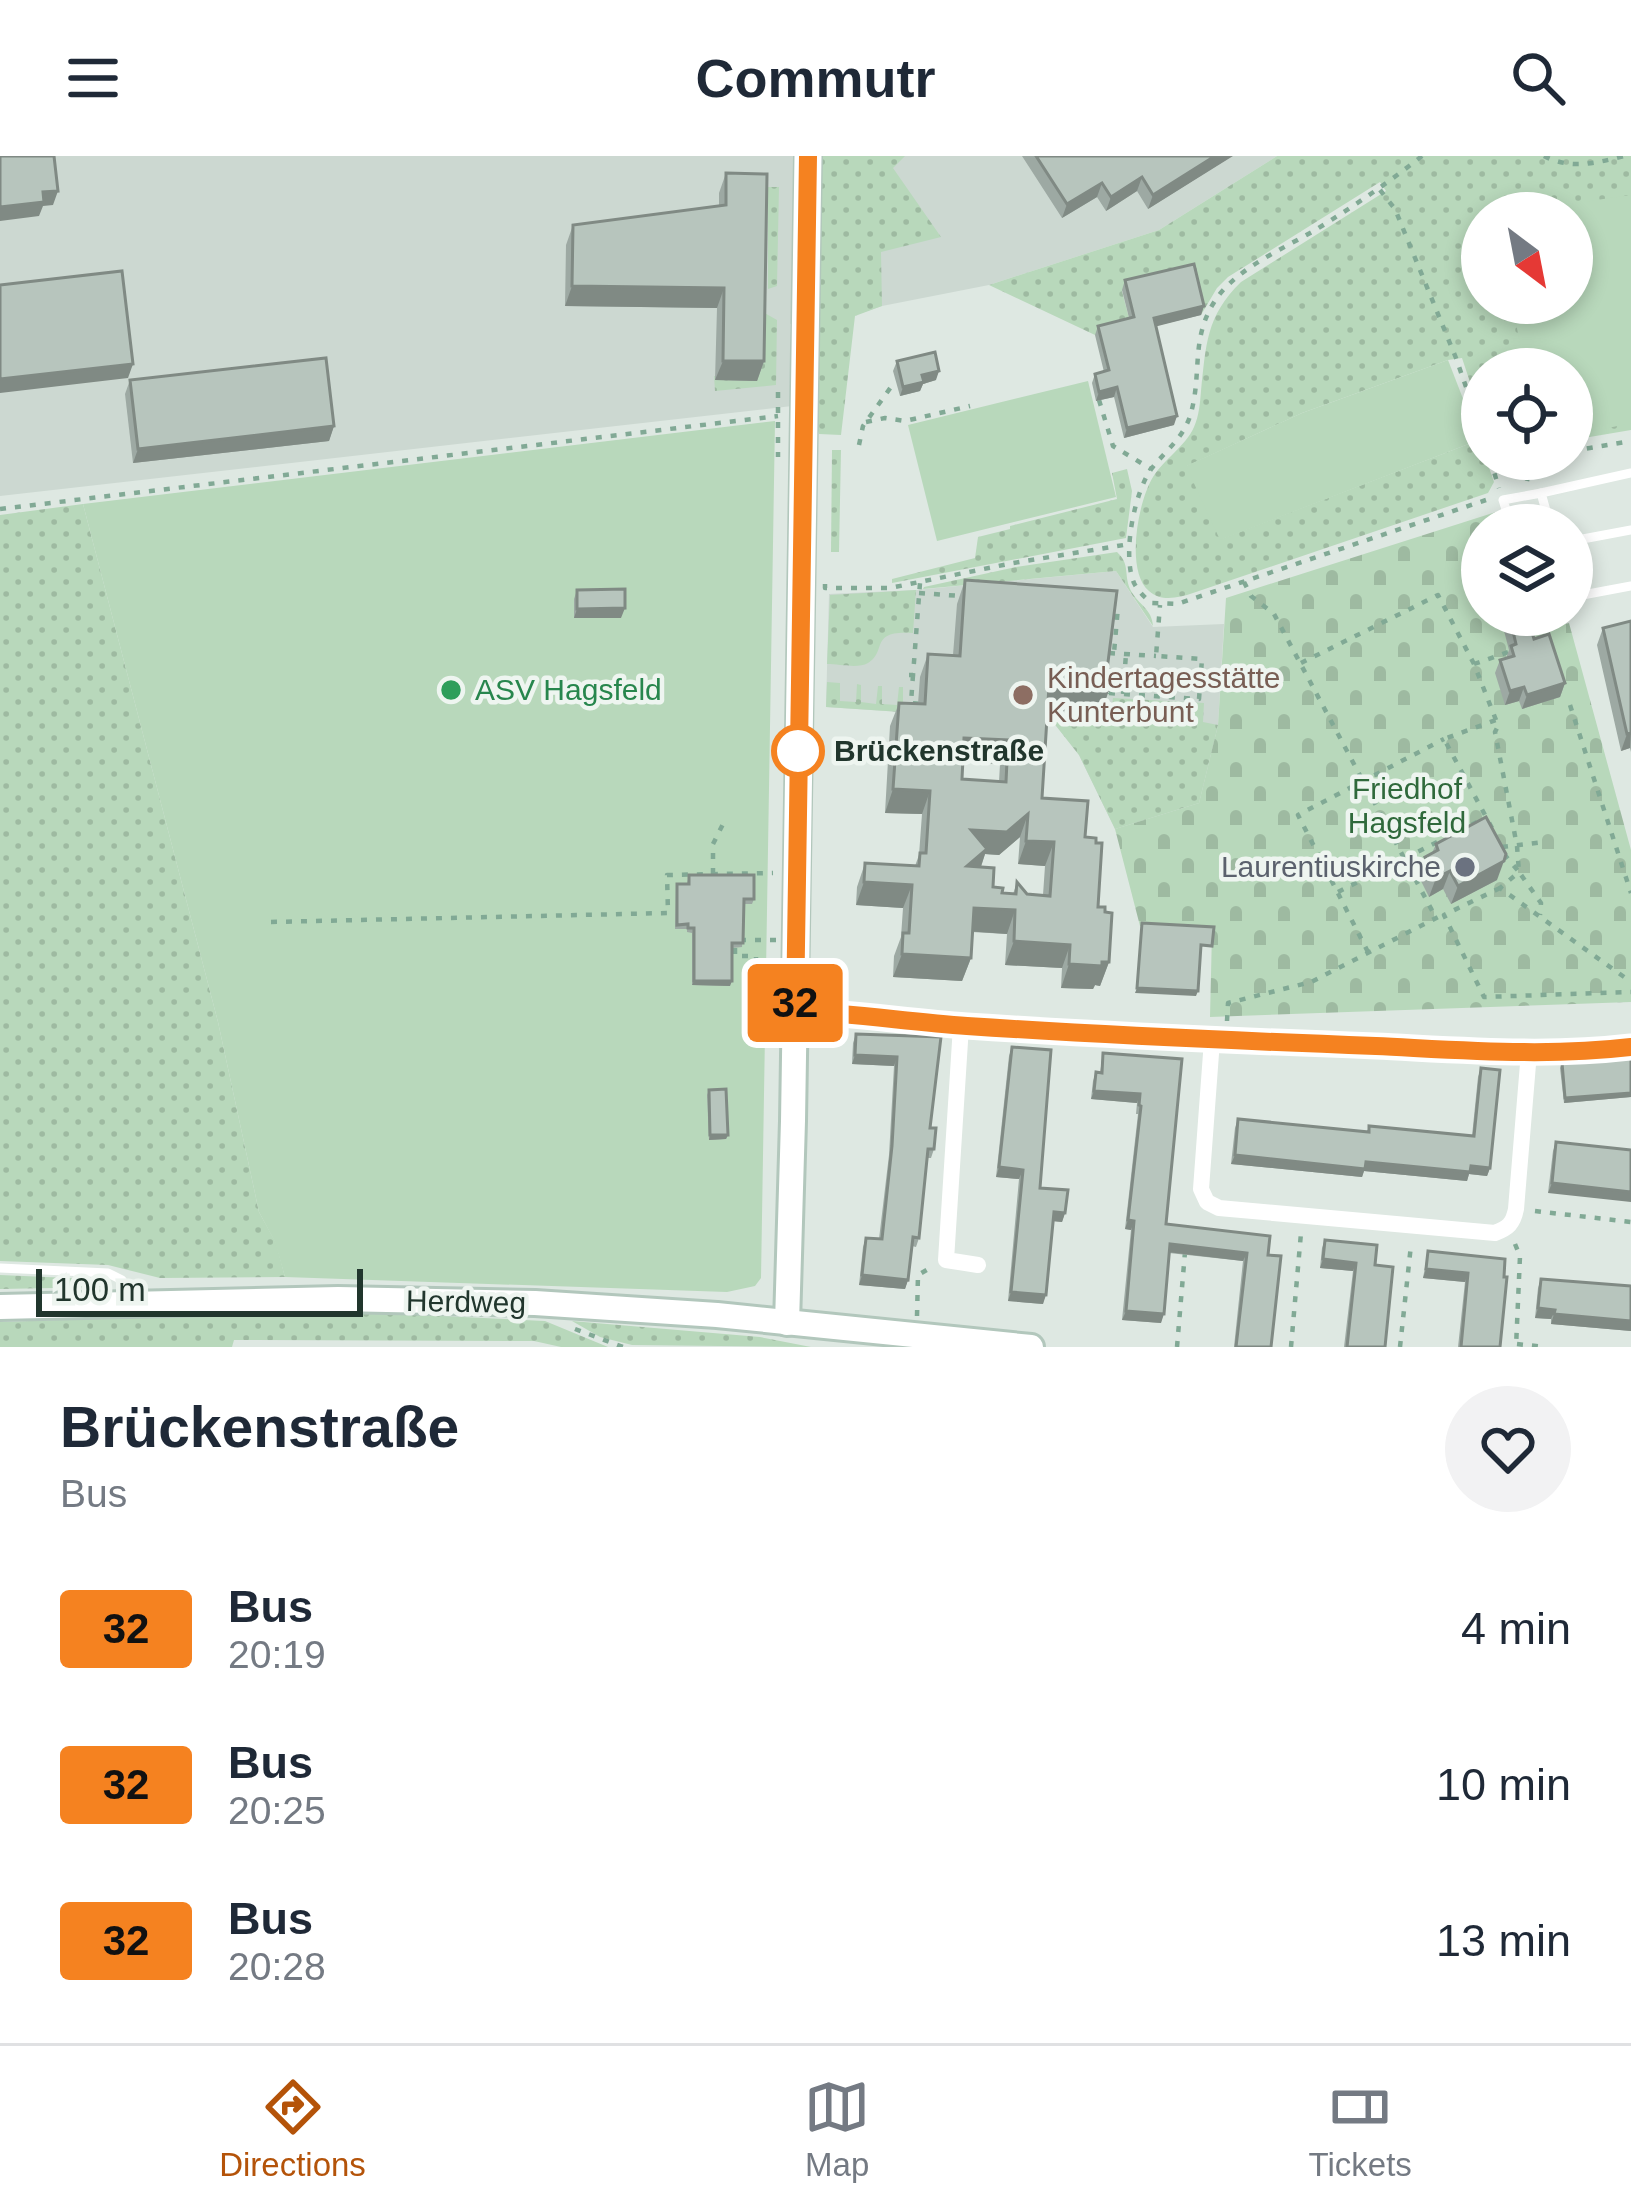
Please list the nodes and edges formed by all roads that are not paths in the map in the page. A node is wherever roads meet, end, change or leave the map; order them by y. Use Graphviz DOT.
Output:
graph roads {
  1 [pos="808,156"];
  2 [pos="1631,473"];
  3 [pos="1541,493"];
  4 [pos="1504,504"];
  5 [pos="1544,504"];
  6 [pos="1631,530"];
  7 [pos="1593,537"];
  8 [pos="1631,586"];
  9 [pos="1593,593"];
  10 [pos="795,1004"];
  11 [pos="961,1026"];
  12 [pos="1212,1040"];
  13 [pos="1631,1047"];
  14 [pos="1529,1052"];
  15 [pos="978,1265"];
  16 [pos="0,1268"];
  17 [pos="131,1302"];
  18 [pos="0,1307"];
  19 [pos="787,1323"];
  20 [pos="1031,1347"];
  1 -- 10 [label="main road"];
  2 -- 3 [label="lane"];
  3 -- 4 [label="lane"];
  3 -- 5 [label="lane"];
  6 -- 7 [label="lane"];
  8 -- 9 [label="lane"];
  10 -- 11 [label="street"];
  10 -- 19 [label="main road"];
  11 -- 12 [label="street"];
  11 -- 15 [label="street"];
  12 -- 14 [label="street"];
  12 -- 14 [label="street"];
  13 -- 14 [label="street"];
  16 -- 17 [label="lane"];
  17 -- 18 [label="main road, Herdweg"];
  17 -- 19 [label="main road, Herdweg"];
  19 -- 20 [label="main road"];
}
